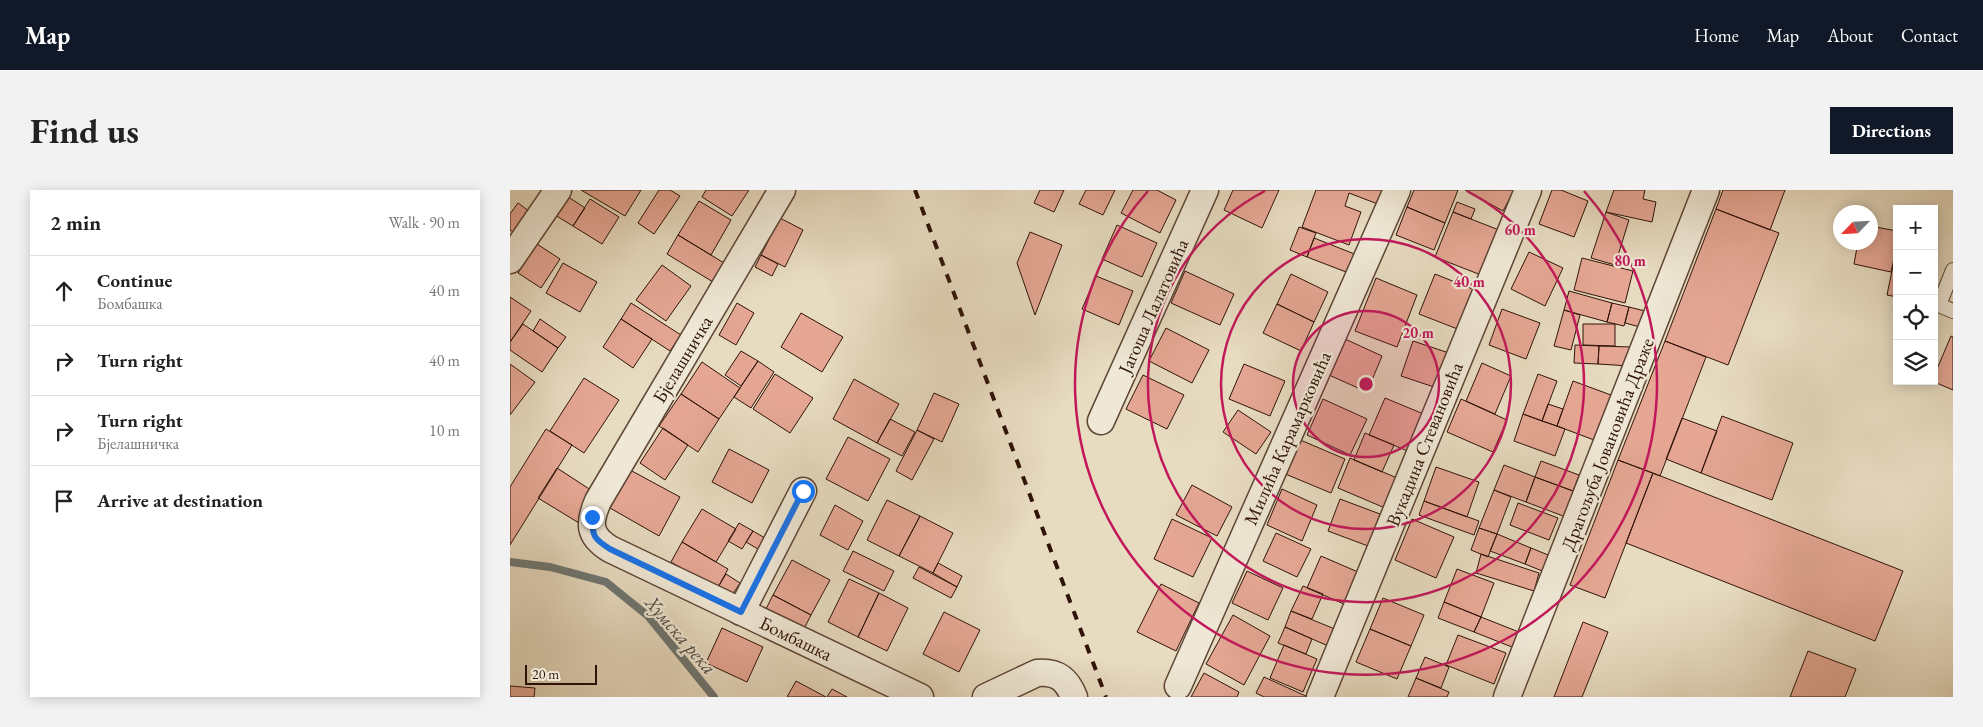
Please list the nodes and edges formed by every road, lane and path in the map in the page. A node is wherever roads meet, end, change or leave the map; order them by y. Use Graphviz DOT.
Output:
graph roads {
  1 [pos="558,190"];
  2 [pos="782,190"];
  3 [pos="1204,190"];
  4 [pos="1397,190"];
  5 [pos="1528,190"];
  6 [pos="1706,190"];
  7 [pos="510,260"];
  8 [pos="1953,270"];
  9 [pos="1953,311"];
  10 [pos="1101,421"];
  11 [pos="803,491"];
  12 [pos="741,612"];
  13 [pos="1178,686"];
  14 [pos="920,697"];
  15 [pos="986,697"];
  16 [pos="1074,697"];
  17 [pos="1320,697"];
  18 [pos="1507,697"];
  1 -- 7 [label="street"];
  2 -- 12 [label="street, Бјелашничка"];
  3 -- 10 [label="street, Јагоша Лалатовића"];
  4 -- 13 [label="street, Милића Карамарковића"];
  5 -- 17 [label="street, Вукадина Стевановића"];
  6 -- 18 [label="street, Драгољуба Јовановића Драже"];
  8 -- 9 [label="lane"];
  11 -- 12 [label="street, Бомбашка"];
  12 -- 14 [label="street, Бомбашка"];
  15 -- 16 [label="street"];
}
